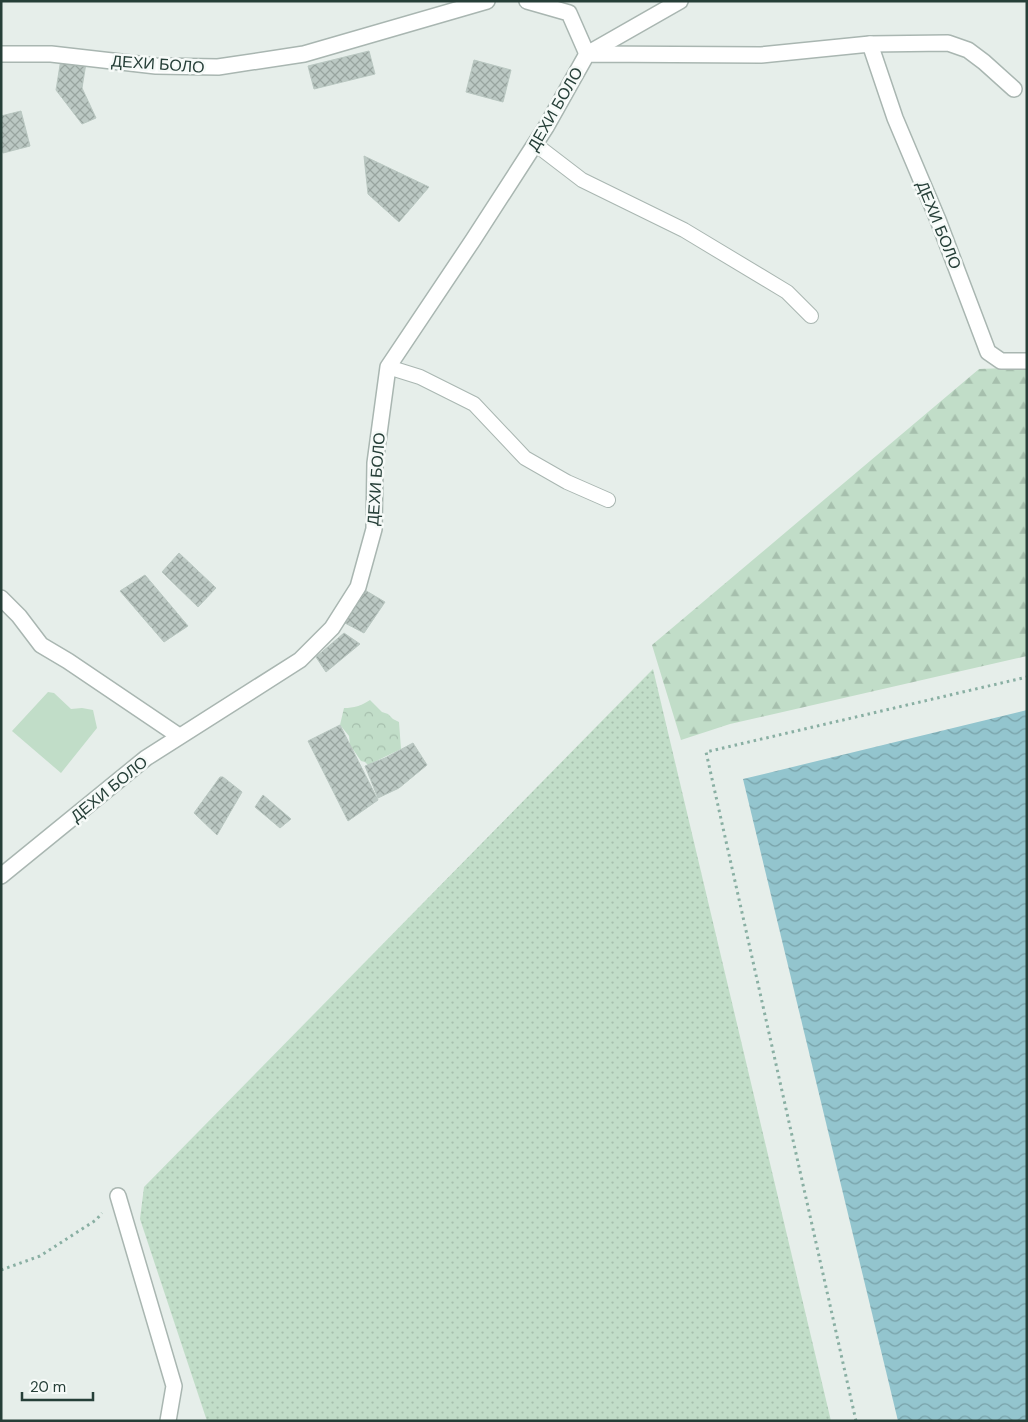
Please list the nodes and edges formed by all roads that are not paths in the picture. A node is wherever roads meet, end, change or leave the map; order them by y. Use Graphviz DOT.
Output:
graph roads {
  1 [pos="487,1"];
  2 [pos="527,1"];
  3 [pos="680,1"];
  4 [pos="870,44"];
  5 [pos="1,54"];
  6 [pos="587,54"];
  7 [pos="1014,89"];
  8 [pos="535,144"];
  9 [pos="811,316"];
  10 [pos="1027,361"];
  11 [pos="388,368"];
  12 [pos="608,500"];
  13 [pos="1,598"];
  14 [pos="179,736"];
  15 [pos="1,876"];
  16 [pos="118,1196"];
  17 [pos="168,1421"];
  1 -- 5 [label="street, ДЕХИ БОЛО"];
  2 -- 6 [label="street, ДЕХИ БОЛО"];
  3 -- 6 [label="street, ДЕХИ БОЛО"];
  4 -- 6 [label="street, ДЕХИ БОЛО"];
  4 -- 7 [label="street"];
  4 -- 10 [label="street, ДЕХИ БОЛО"];
  6 -- 8 [label="street, ДЕХИ БОЛО"];
  8 -- 9 [label="lane"];
  8 -- 11 [label="street, ДЕХИ БОЛО"];
  11 -- 12 [label="lane"];
  11 -- 14 [label="street, ДЕХИ БОЛО"];
  13 -- 14 [label="street"];
  14 -- 15 [label="street, ДЕХИ БОЛО"];
  16 -- 17 [label="street"];
}
